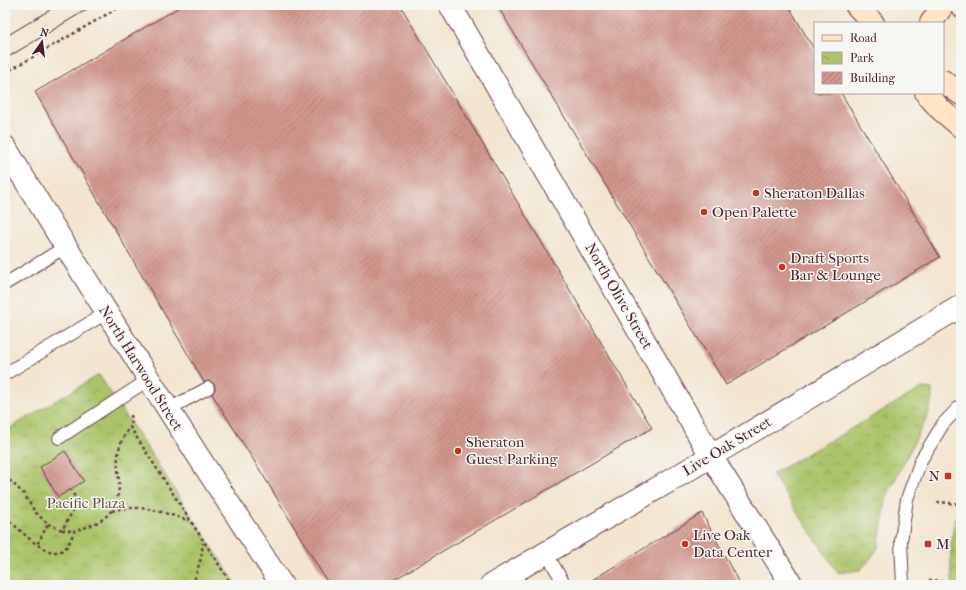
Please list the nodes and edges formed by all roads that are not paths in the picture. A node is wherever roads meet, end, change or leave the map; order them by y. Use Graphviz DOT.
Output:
graph roads {
  1 [pos="450,5"];
  2 [pos="856,5"];
  3 [pos="943,5"];
  4 [pos="872,22"];
  5 [pos="932,22"];
  6 [pos="944,82"];
  7 [pos="927,94"];
  8 [pos="961,94"];
  9 [pos="961,127"];
  10 [pos="5,147"];
  11 [pos="65,247"];
  12 [pos="5,284"];
  13 [pos="961,306"];
  14 [pos="106,313"];
  15 [pos="5,374"];
  16 [pos="148,380"];
  17 [pos="208,388"];
  18 [pos="961,405"];
  19 [pos="167,410"];
  20 [pos="59,438"];
  21 [pos="711,456"];
  22 [pos="546,553"];
  23 [pos="506,582"];
  24 [pos="901,584"];
  25 [pos="282,585"];
  26 [pos="565,585"];
  27 [pos="792,585"];
  1 -- 21 [label="street, North Olive Street"];
  2 -- 4 [label="main road"];
  3 -- 5 [label="main road"];
  6 -- 8 [label="main road"];
  7 -- 9 [label="main road"];
  10 -- 11 [label="street, North Harwood Street"];
  11 -- 12 [label="lane"];
  11 -- 14 [label="street, North Harwood Street"];
  13 -- 21 [label="street, Live Oak Street"];
  14 -- 15 [label="lane"];
  14 -- 16 [label="street, North Harwood Street"];
  16 -- 19 [label="street, North Harwood Street"];
  16 -- 20 [label="lane"];
  17 -- 19 [label="lane"];
  18 -- 24 [label="lane"];
  19 -- 25 [label="street, North Harwood Street"];
  21 -- 22 [label="street, Live Oak Street"];
  21 -- 27 [label="street, North Olive Street"];
  22 -- 23 [label="street, Live Oak Street"];
  22 -- 26 [label="lane"];
}
